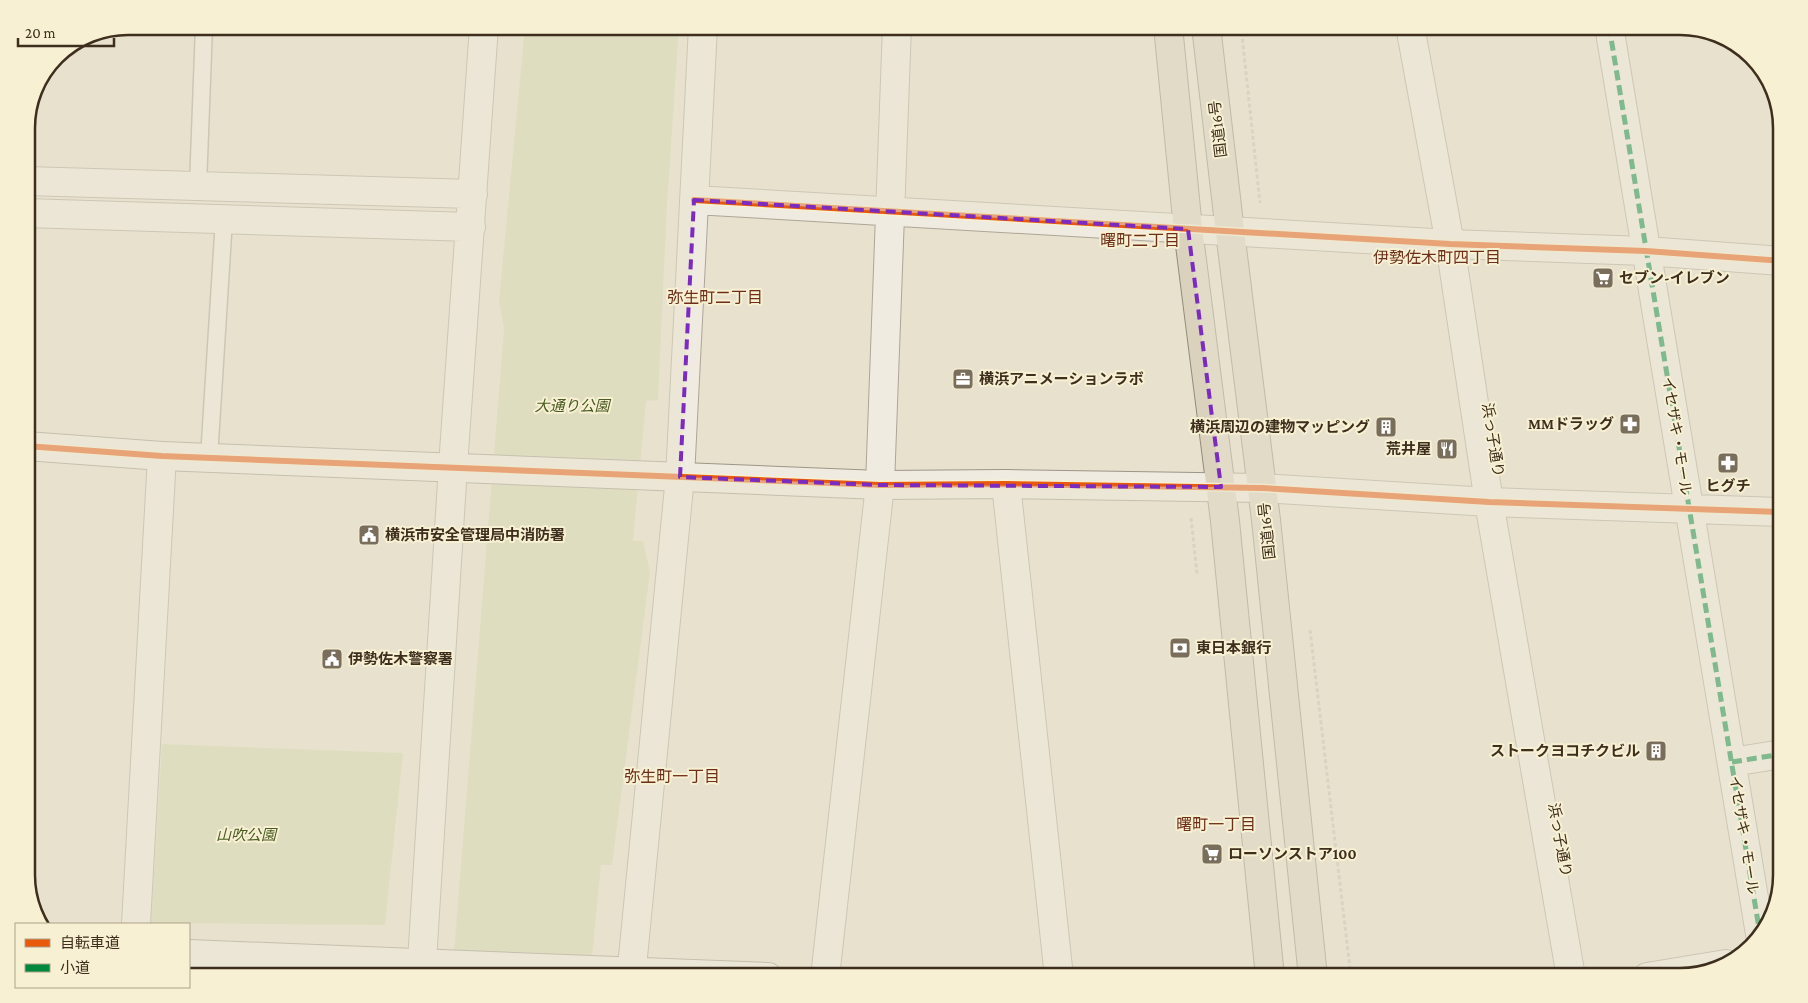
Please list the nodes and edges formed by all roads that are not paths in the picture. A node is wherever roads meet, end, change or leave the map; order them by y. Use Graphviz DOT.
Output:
graph roads {
  1 [pos="204,35"];
  2 [pos="483,35"];
  3 [pos="703,35"];
  4 [pos="897,35"];
  5 [pos="1169,35"];
  6 [pos="1207,35"];
  7 [pos="1412,35"];
  8 [pos="1610,35"];
  9 [pos="35,181"];
  10 [pos="198,186"];
  11 [pos="474,194"];
  12 [pos="694,200"];
  13 [pos="891,212"];
  14 [pos="35,213"];
  15 [pos="224,219"];
  16 [pos="471,227"];
  17 [pos="1188,228"];
  18 [pos="1230,232"];
  19 [pos="1450,244"];
  20 [pos="1646,251"];
  21 [pos="1773,260"];
  22 [pos="35,447"];
  23 [pos="162,456"];
  24 [pos="209,458"];
  25 [pos="453,466"];
  26 [pos="680,477"];
  27 [pos="1006,484"];
  28 [pos="880,485"];
  29 [pos="1221,487"];
  30 [pos="1262,488"];
  31 [pos="1489,502"];
  32 [pos="1689,509"];
  33 [pos="1773,512"];
  34 [pos="1773,755"];
  35 [pos="1732,762"];
  36 [pos="136,923"];
  37 [pos="1758,925"];
  38 [pos="190,954"];
  39 [pos="392,968"];
  40 [pos="421,968"];
  41 [pos="632,968"];
  42 [pos="827,968"];
  43 [pos="1058,968"];
  44 [pos="1269,968"];
  45 [pos="1312,968"];
  46 [pos="1569,968"];
  1 -- 10 [label="lane"];
  2 -- 11 [label="street"];
  3 -- 12 [label="street"];
  4 -- 13 [label="street"];
  5 -- 17 [label="highway"];
  6 -- 18 [label="highway, 国道16号"];
  7 -- 19 [label="street, 浜っ子通り"];
  8 -- 20 [label="street, イセザキ・モール"];
  9 -- 10 [label="street"];
  10 -- 11 [label="street"];
  11 -- 16 [label="street"];
  12 -- 13 [label="street"];
  12 -- 26 [label="street"];
  13 -- 17 [label="street"];
  13 -- 28 [label="street"];
  14 -- 15 [label="street"];
  15 -- 16 [label="street"];
  15 -- 24 [label="lane"];
  16 -- 25 [label="street"];
  17 -- 18 [label="street"];
  17 -- 29 [label="highway"];
  18 -- 19 [label="street"];
  18 -- 30 [label="highway, 国道16号"];
  19 -- 20 [label="street"];
  19 -- 31 [label="street, 浜っ子通り"];
  20 -- 21 [label="street"];
  20 -- 32 [label="street, イセザキ・モール"];
  22 -- 23 [label="street"];
  23 -- 24 [label="street"];
  23 -- 36 [label="street"];
  24 -- 25 [label="street"];
  25 -- 26 [label="street"];
  25 -- 40 [label="street"];
  26 -- 28 [label="street"];
  26 -- 41 [label="street"];
  27 -- 28 [label="street"];
  27 -- 29 [label="street"];
  27 -- 43 [label="street"];
  28 -- 42 [label="street"];
  29 -- 30 [label="street"];
  29 -- 44 [label="highway"];
  30 -- 31 [label="street"];
  30 -- 45 [label="highway, 国道16号"];
  31 -- 32 [label="street"];
  31 -- 46 [label="street, 浜っ子通り"];
  32 -- 33 [label="street"];
  32 -- 35 [label="street, イセザキ・モール"];
  34 -- 35 [label="street"];
  35 -- 37 [label="street, イセザキ・モール"];
  38 -- 39 [label="street"];
}
